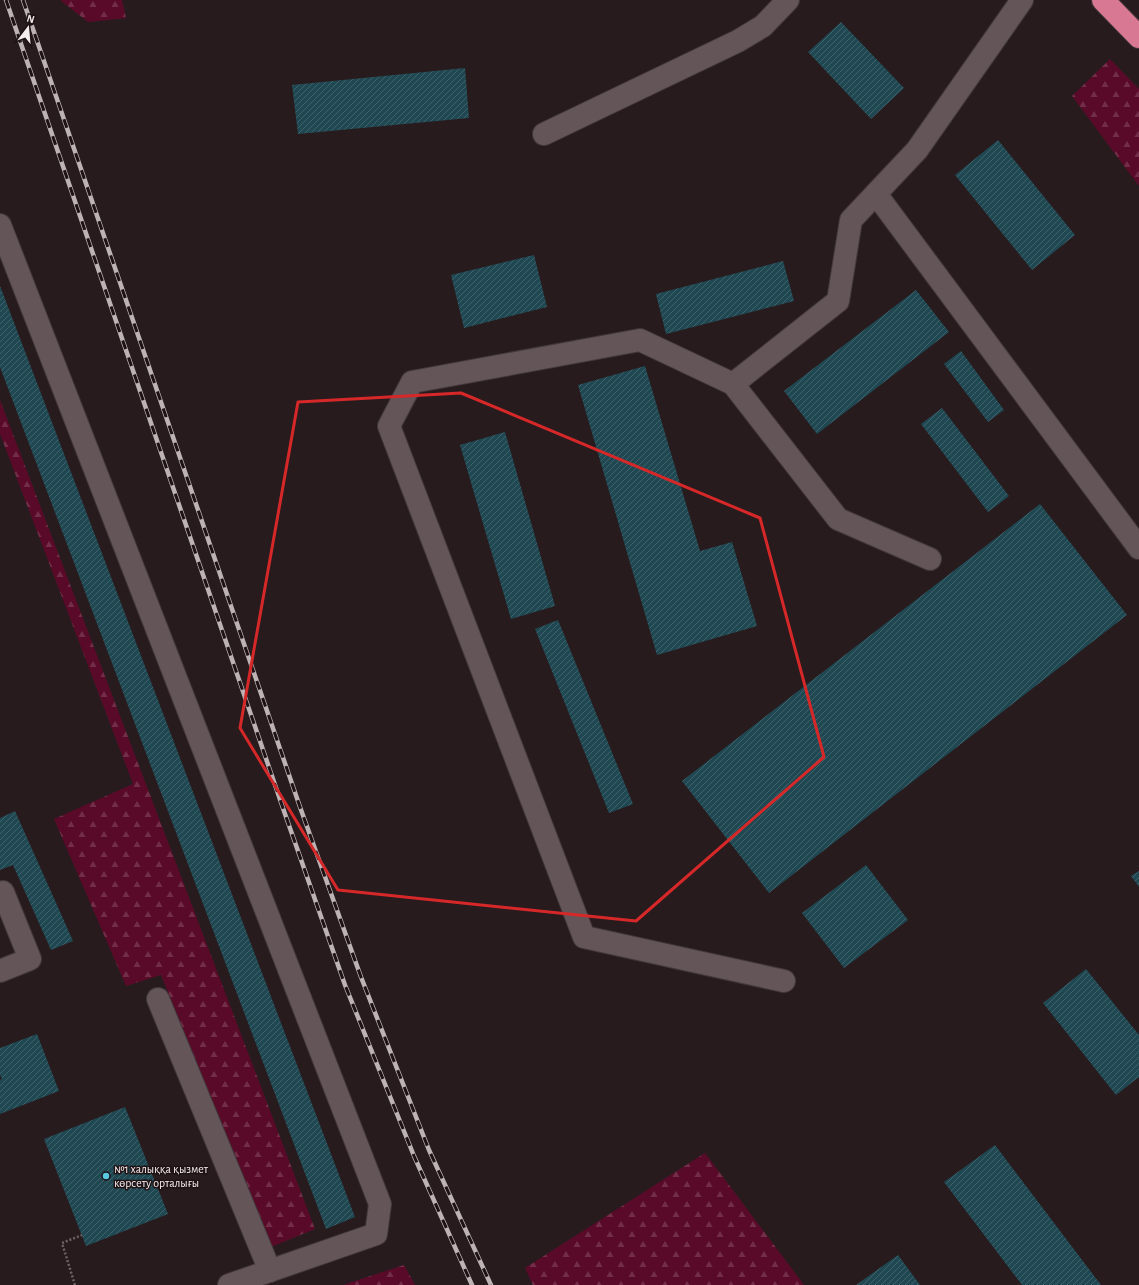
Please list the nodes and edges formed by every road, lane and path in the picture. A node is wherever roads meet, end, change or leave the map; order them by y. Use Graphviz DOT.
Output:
graph roads {
  1 [pos="788,0"];
  2 [pos="1022,0"];
  3 [pos="1103,0"];
  4 [pos="1139,37"];
  5 [pos="544,134"];
  6 [pos="876,194"];
  7 [pos="0,225"];
  8 [pos="732,384"];
  9 [pos="1139,548"];
  10 [pos="930,558"];
  11 [pos="3,892"];
  12 [pos="0,971"];
  13 [pos="784,981"];
  14 [pos="158,999"];
  15 [pos="82,1235"];
  16 [pos="270,1271"];
  17 [pos="75,1285"];
  18 [pos="229,1285"];
  1 -- 5 [label="lane"];
  2 -- 6 [label="lane"];
  3 -- 4 [label="highway"];
  6 -- 8 [label="lane"];
  6 -- 9 [label="lane"];
  7 -- 16 [label="lane"];
  8 -- 10 [label="lane"];
  8 -- 13 [label="lane"];
  11 -- 12 [label="lane"];
  14 -- 16 [label="lane"];
  15 -- 17 [label="path"];
  16 -- 18 [label="lane"];
}
